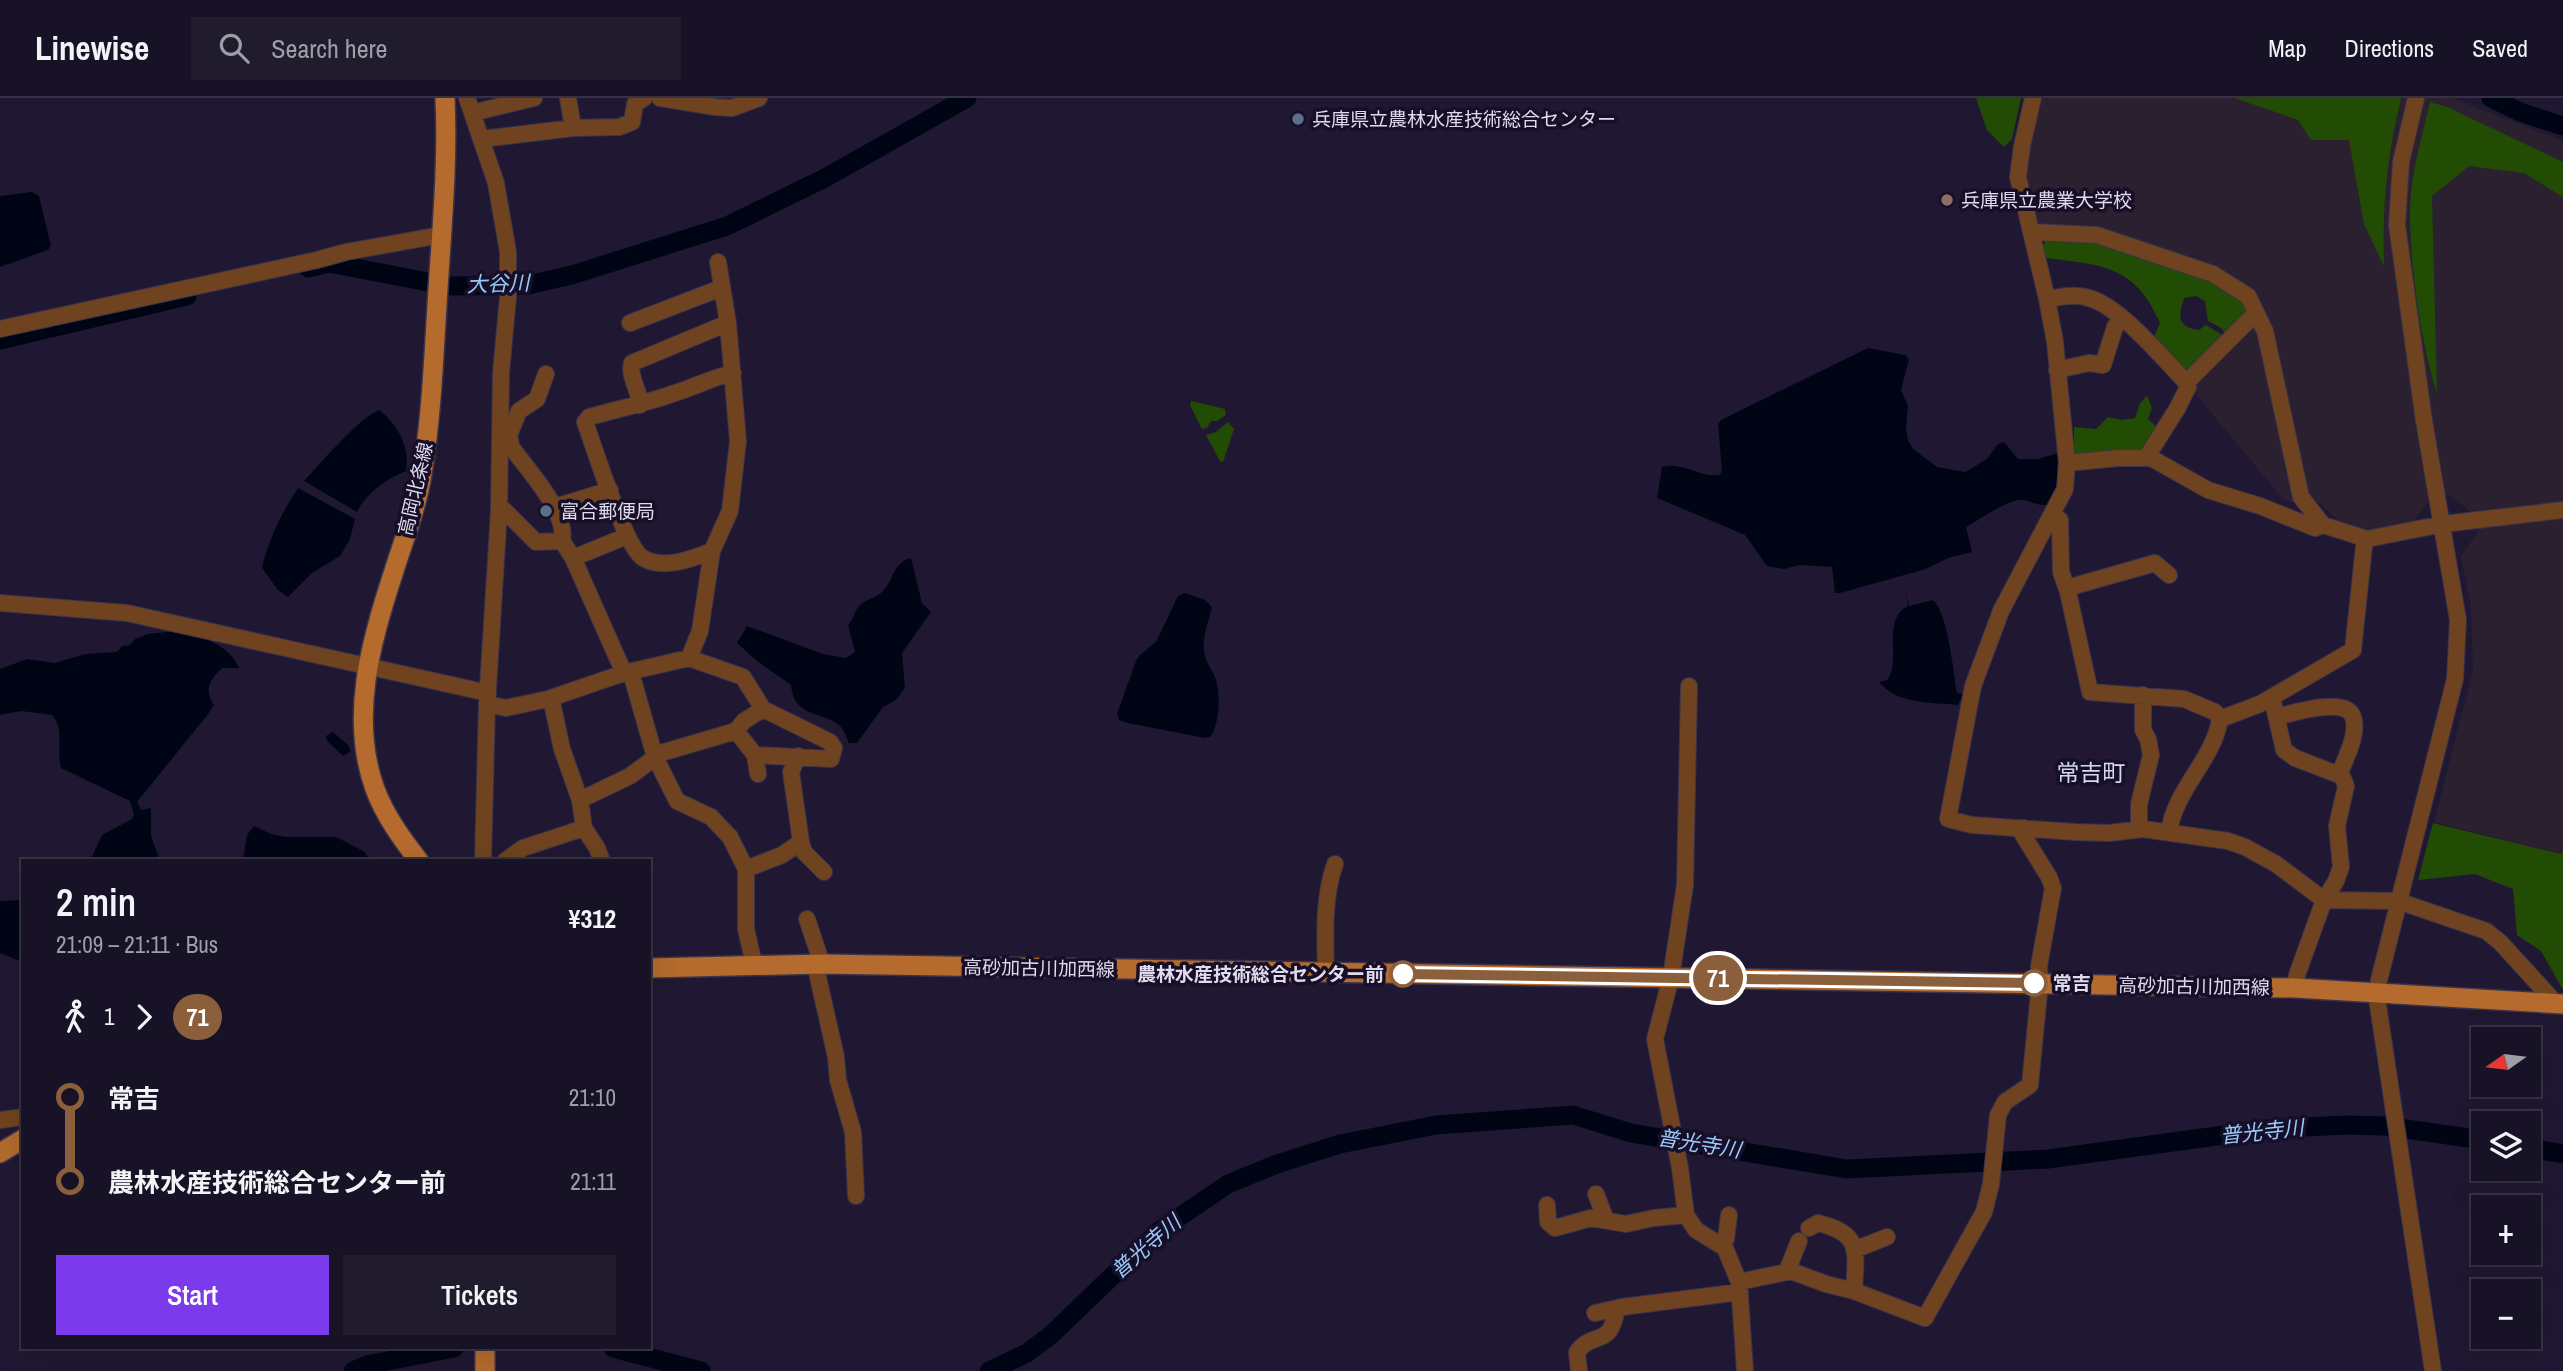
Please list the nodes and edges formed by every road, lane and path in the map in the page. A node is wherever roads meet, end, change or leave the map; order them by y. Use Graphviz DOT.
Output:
graph roads {
  1 [pos="445,98"];
  2 [pos="534,98"];
  3 [pos="568,98"];
  4 [pos="660,98"];
  5 [pos="759,98"];
  6 [pos="2033,98"];
  7 [pos="641,99"];
  8 [pos="2416,99"];
  9 [pos="470,106"];
  10 [pos="573,128"];
  11 [pos="482,139"];
  12 [pos="2032,232"];
  13 [pos="441,235"];
  14 [pos="718,262"];
  15 [pos="721,288"];
  16 [pos="2047,299"];
  17 [pos="2258,316"];
  18 [pos="2121,317"];
  19 [pos="630,323"];
  20 [pos="728,323"];
  21 [pos="0,329"];
  22 [pos="2057,370"];
  23 [pos="733,373"];
  24 [pos="546,374"];
  25 [pos="2186,383"];
  26 [pos="640,405"];
  27 [pos="507,447"];
  28 [pos="2146,458"];
  29 [pos="2067,463"];
  30 [pos="610,490"];
  31 [pos="555,507"];
  32 [pos="2563,510"];
  33 [pos="499,511"];
  34 [pos="2052,514"];
  35 [pos="2443,524"];
  36 [pos="2323,525"];
  37 [pos="627,536"];
  38 [pos="2367,539"];
  39 [pos="562,541"];
  40 [pos="712,551"];
  41 [pos="573,558"];
  42 [pos="2169,575"];
  43 [pos="2067,588"];
  44 [pos="0,603"];
  45 [pos="689,658"];
  46 [pos="368,667"];
  47 [pos="627,673"];
  48 [pos="1689,686"];
  49 [pos="2143,695"];
  50 [pos="551,698"];
  51 [pos="2272,698"];
  52 [pos="487,699"];
  53 [pos="762,709"];
  54 [pos="2277,717"];
  55 [pos="2220,719"];
  56 [pos="736,731"];
  57 [pos="755,755"];
  58 [pos="797,756"];
  59 [pos="655,757"];
  60 [pos="758,774"];
  61 [pos="2339,775"];
  62 [pos="579,800"];
  63 [pos="584,828"];
  64 [pos="2024,828"];
  65 [pos="2139,829"];
  66 [pos="2169,832"];
  67 [pos="801,842"];
  68 [pos="417,859"];
  69 [pos="482,859"];
  70 [pos="508,859"];
  71 [pos="601,859"];
  72 [pos="1335,864"];
  73 [pos="746,869"];
  74 [pos="824,872"];
  75 [pos="2324,901"];
  76 [pos="2399,901"];
  77 [pos="807,919"];
  78 [pos="754,964"];
  79 [pos="818,964"];
  80 [pos="651,968"];
  81 [pos="1326,972"];
  82 [pos="1671,977"];
  83 [pos="2040,983"];
  84 [pos="2295,988"];
  85 [pos="2376,992"];
  86 [pos="2557,1003"];
  87 [pos="21,1117"];
  88 [pos="0,1120"];
  89 [pos="21,1140"];
  90 [pos="0,1153"];
  91 [pos="1596,1194"];
  92 [pos="856,1196"];
  93 [pos="1547,1205"];
  94 [pos="1686,1215"];
  95 [pos="1729,1215"];
  96 [pos="1606,1220"];
  97 [pos="1887,1237"];
  98 [pos="1721,1245"];
  99 [pos="1854,1250"];
  100 [pos="1787,1271"];
  101 [pos="1740,1287"];
  102 [pos="1854,1291"];
  103 [pos="1616,1308"];
  104 [pos="1595,1313"];
  105 [pos="1579,1371"];
  106 [pos="1745,1371"];
  107 [pos="2433,1371"];
  1 -- 13 [label="main road, 高岡北条線"];
  2 -- 9 [label="street"];
  3 -- 10 [label="street"];
  4 -- 5 [label="street"];
  6 -- 12 [label="street"];
  7 -- 10 [label="street"];
  8 -- 35 [label="street"];
  9 -- 11 [label="street"];
  10 -- 11 [label="street"];
  11 -- 27 [label="street"];
  12 -- 16 [label="street"];
  12 -- 17 [label="street"];
  13 -- 21 [label="street"];
  13 -- 46 [label="main road, 高岡北条線"];
  14 -- 15 [label="street"];
  15 -- 19 [label="street"];
  15 -- 20 [label="street"];
  16 -- 18 [label="street"];
  16 -- 22 [label="street"];
  17 -- 25 [label="street"];
  17 -- 36 [label="street"];
  18 -- 22 [label="street"];
  18 -- 25 [label="street"];
  20 -- 23 [label="street"];
  20 -- 26 [label="street"];
  22 -- 29 [label="street"];
  23 -- 26 [label="street"];
  23 -- 40 [label="street"];
  24 -- 27 [label="street"];
  25 -- 28 [label="street"];
  26 -- 30 [label="street"];
  27 -- 31 [label="street"];
  27 -- 33 [label="street"];
  28 -- 29 [label="street"];
  28 -- 36 [label="street"];
  29 -- 34 [label="street"];
  30 -- 31 [label="street"];
  30 -- 37 [label="street"];
  31 -- 39 [label="street"];
  32 -- 35 [label="street"];
  33 -- 39 [label="street"];
  33 -- 52 [label="street"];
  34 -- 43 [label="street"];
  34 -- 64 [label="street"];
  35 -- 38 [label="street"];
  35 -- 76 [label="street"];
  36 -- 38 [label="street"];
  37 -- 40 [label="street"];
  37 -- 41 [label="street"];
  38 -- 51 [label="street"];
  39 -- 41 [label="street"];
  40 -- 45 [label="street"];
  41 -- 47 [label="street"];
  42 -- 43 [label="street"];
  43 -- 49 [label="street"];
  44 -- 46 [label="street"];
  45 -- 47 [label="street"];
  45 -- 53 [label="street"];
  46 -- 52 [label="street"];
  46 -- 68 [label="main road, 高岡北条線"];
  47 -- 50 [label="street"];
  47 -- 59 [label="street"];
  48 -- 82 [label="street"];
  49 -- 55 [label="street"];
  49 -- 65 [label="street"];
  50 -- 52 [label="street"];
  50 -- 62 [label="street"];
  51 -- 54 [label="street"];
  51 -- 55 [label="street"];
  52 -- 69 [label="street"];
  53 -- 56 [label="street"];
  53 -- 58 [label="street"];
  54 -- 61 [label="street"];
  54 -- 61 [label="street"];
  55 -- 66 [label="street"];
  56 -- 57 [label="street"];
  56 -- 59 [label="street"];
  57 -- 58 [label="street"];
  57 -- 60 [label="street"];
  58 -- 67 [label="street"];
  59 -- 62 [label="street"];
  59 -- 73 [label="street"];
  61 -- 75 [label="street"];
  62 -- 63 [label="street"];
  63 -- 70 [label="street"];
  63 -- 71 [label="street"];
  64 -- 65 [label="street"];
  64 -- 83 [label="street"];
  65 -- 66 [label="street"];
  66 -- 75 [label="street"];
  67 -- 73 [label="street"];
  67 -- 74 [label="street"];
  72 -- 81 [label="street"];
  73 -- 78 [label="street"];
  75 -- 76 [label="street"];
  75 -- 84 [label="street"];
  76 -- 85 [label="street"];
  76 -- 86 [label="street"];
  77 -- 79 [label="street"];
  78 -- 79 [label="main road, 高砂加古川加西線"];
  78 -- 80 [label="main road, 高砂加古川加西線"];
  79 -- 81 [label="main road, 高砂加古川加西線"];
  79 -- 92 [label="street"];
  81 -- 82 [label="main road, 高砂加古川加西線"];
  82 -- 83 [label="main road, 高砂加古川加西線"];
  82 -- 94 [label="street"];
  83 -- 84 [label="main road, 高砂加古川加西線"];
  83 -- 102 [label="street"];
  84 -- 85 [label="main road, 高砂加古川加西線"];
  85 -- 86 [label="main road, 高砂加古川加西線"];
  85 -- 107 [label="street"];
  87 -- 88 [label="street"];
  89 -- 90 [label="main road"];
  91 -- 96 [label="street"];
  93 -- 96 [label="street"];
  94 -- 96 [label="street"];
  94 -- 98 [label="street"];
  95 -- 98 [label="street"];
  97 -- 99 [label="street"];
  98 -- 101 [label="street"];
  99 -- 100 [label="street"];
  99 -- 102 [label="street"];
  100 -- 101 [label="street"];
  100 -- 102 [label="street"];
  101 -- 103 [label="street"];
  101 -- 106 [label="street"];
  103 -- 104 [label="street"];
  103 -- 105 [label="street"];
}
